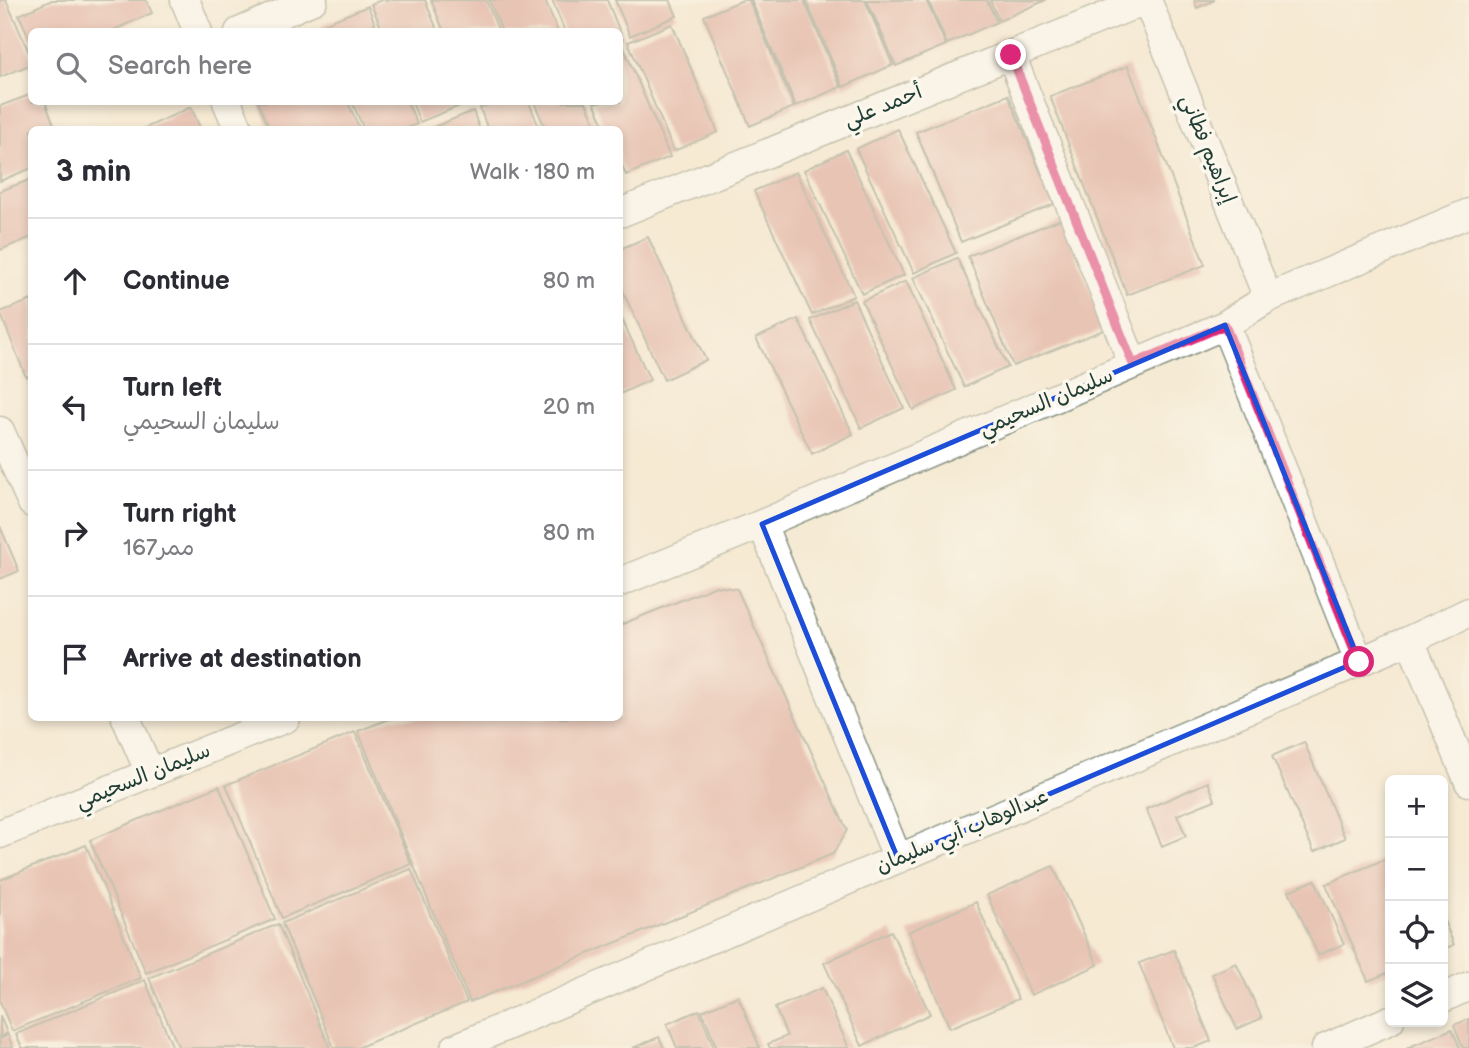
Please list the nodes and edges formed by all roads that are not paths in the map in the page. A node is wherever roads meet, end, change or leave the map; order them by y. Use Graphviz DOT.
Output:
graph roads {
  1 [pos="185,0"];
  2 [pos="313,0"];
  3 [pos="1147,0"];
  4 [pos="196,28"];
  5 [pos="248,28"];
  6 [pos="1011,55"];
  7 [pos="228,105"];
  8 [pos="237,126"];
  9 [pos="623,212"];
  10 [pos="1469,213"];
  11 [pos="1268,298"];
  12 [pos="1225,325"];
  13 [pos="1133,364"];
  14 [pos="0,431"];
  15 [pos="28,494"];
  16 [pos="762,524"];
  17 [pos="623,581"];
  18 [pos="1469,612"];
  19 [pos="1410,640"];
  20 [pos="1359,662"];
  21 [pos="126,721"];
  22 [pos="279,721"];
  23 [pos="150,773"];
  24 [pos="1469,782"];
  25 [pos="0,834"];
  26 [pos="898,859"];
  27 [pos="1469,986"];
  28 [pos="1448,996"];
  29 [pos="1385,1022"];
  30 [pos="454,1048"];
  31 [pos="1326,1048"];
  1 -- 4 [label="street"];
  2 -- 5 [label="street"];
  3 -- 6 [label="street, أحمد علي"];
  3 -- 11 [label="street, إبراهيم فطاني"];
  6 -- 9 [label="street, أحمد علي"];
  6 -- 13 [label="street"];
  7 -- 8 [label="street"];
  10 -- 11 [label="street, سليمان السحيمي"];
  11 -- 12 [label="street, سليمان السحيمي"];
  12 -- 13 [label="street, سليمان السحيمي"];
  12 -- 20 [label="street"];
  13 -- 16 [label="street, سليمان السحيمي"];
  14 -- 15 [label="street"];
  16 -- 17 [label="street, سليمان السحيمي"];
  16 -- 26 [label="street"];
  18 -- 19 [label="street, عبدالوهاب أبي سليمان"];
  19 -- 20 [label="street, عبدالوهاب أبي سليمان"];
  19 -- 24 [label="street"];
  20 -- 26 [label="street, عبدالوهاب أبي سليمان"];
  21 -- 23 [label="street"];
  22 -- 23 [label="street, سليمان السحيمي"];
  23 -- 25 [label="street, سليمان السحيمي"];
  26 -- 30 [label="street, عبدالوهاب أبي سليمان"];
  27 -- 28 [label="street"];
  29 -- 31 [label="street"];
}
